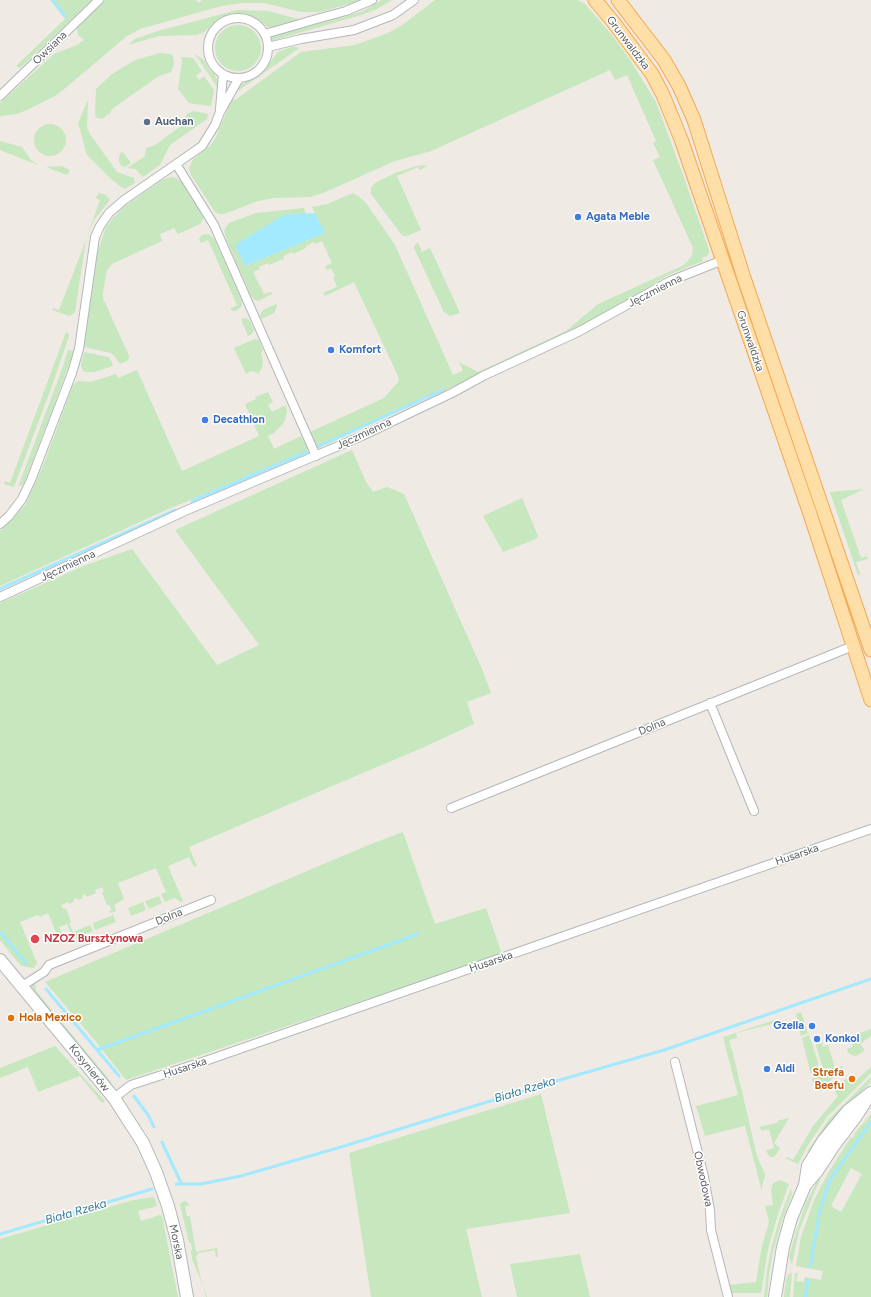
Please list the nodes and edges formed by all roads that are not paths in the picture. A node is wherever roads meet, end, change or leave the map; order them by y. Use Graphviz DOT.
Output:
graph roads {
  1 [pos="99,0"];
  2 [pos="372,0"];
  3 [pos="414,0"];
  4 [pos="595,0"];
  5 [pos="618,0"];
  6 [pos="265,34"];
  7 [pos="268,47"];
  8 [pos="223,74"];
  9 [pos="239,78"];
  10 [pos="0,96"];
  11 [pos="220,112"];
  12 [pos="176,164"];
  13 [pos="723,260"];
  14 [pos="316,456"];
  15 [pos="0,524"];
  16 [pos="0,597"];
  17 [pos="853,646"];
  18 [pos="871,650"];
  19 [pos="871,700"];
  20 [pos="710,703"];
  21 [pos="451,808"];
  22 [pos="754,811"];
  23 [pos="871,829"];
  24 [pos="211,900"];
  25 [pos="0,960"];
  26 [pos="22,986"];
  27 [pos="675,1062"];
  28 [pos="870,1094"];
  29 [pos="114,1098"];
  30 [pos="162,1188"];
  31 [pos="775,1296"];
  32 [pos="187,1297"];
  33 [pos="728,1297"];
  1 -- 10 [label="street, Owsiana"];
  2 -- 6 [label="street"];
  3 -- 7 [label="street"];
  4 -- 13 [label="main road, Grunwaldzka"];
  5 -- 18 [label="main road, Grunwaldzka"];
  6 -- 7 [label="street"];
  6 -- 8 [label="street"];
  7 -- 9 [label="street"];
  8 -- 9 [label="street"];
  8 -- 11 [label="street"];
  9 -- 11 [label="street"];
  11 -- 12 [label="street"];
  12 -- 14 [label="street"];
  12 -- 15 [label="street"];
  13 -- 14 [label="street, Jęczmienna"];
  13 -- 17 [label="main road, Grunwaldzka"];
  14 -- 16 [label="street, Jęczmienna"];
  17 -- 19 [label="main road, Grunwaldzka"];
  17 -- 20 [label="street, Dolna"];
  20 -- 21 [label="street, Dolna"];
  20 -- 22 [label="street"];
  23 -- 29 [label="street, Husarska"];
  24 -- 26 [label="street, Dolna"];
  25 -- 26 [label="main road, Kosynierów"];
  26 -- 29 [label="main road, Kosynierów"];
  27 -- 33 [label="street, Obwodowa"];
  28 -- 31 [label="main road"];
  29 -- 30 [label="main road, Kosynierów"];
  30 -- 32 [label="main road, Morska"];
}
